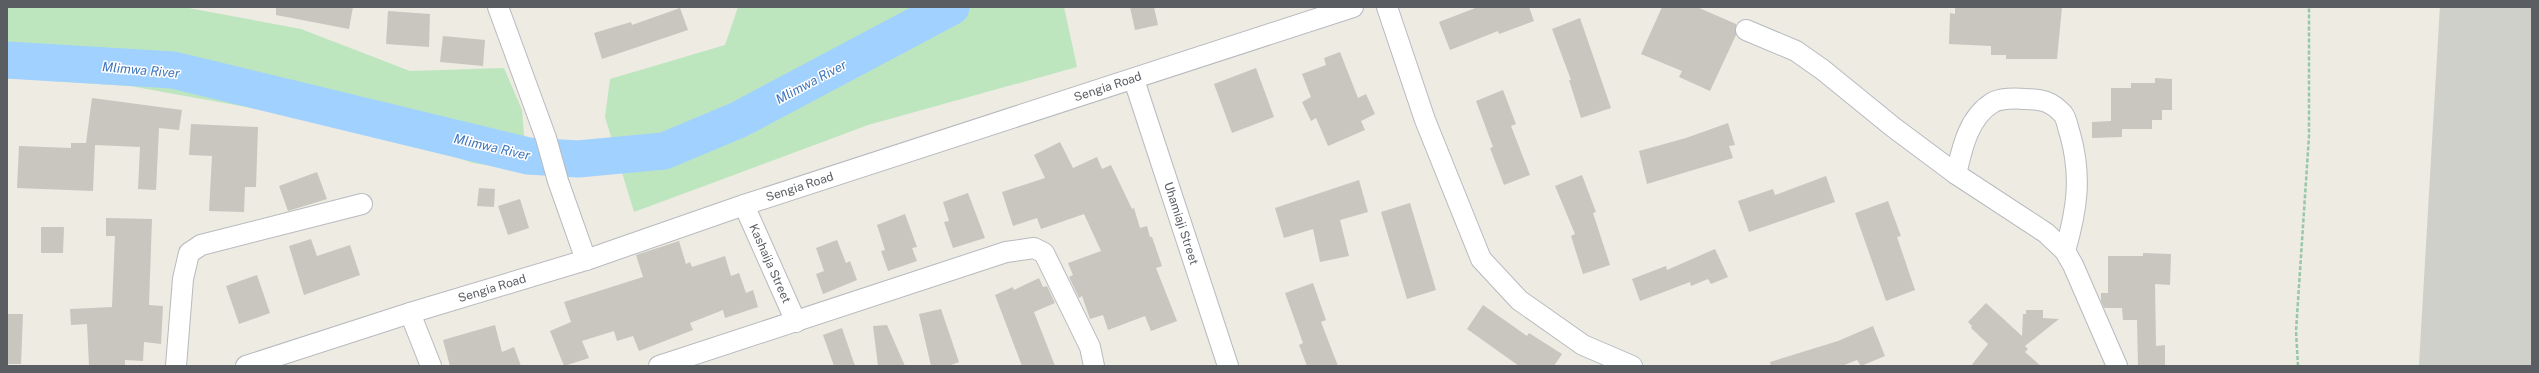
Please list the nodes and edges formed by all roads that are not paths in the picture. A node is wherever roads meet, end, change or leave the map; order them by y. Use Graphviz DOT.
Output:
graph roads {
  1 [pos="498,7"];
  2 [pos="1353,7"];
  3 [pos="1387,7"];
  4 [pos="1746,30"];
  5 [pos="1134,80"];
  6 [pos="1956,174"];
  7 [pos="362,204"];
  8 [pos="744,205"];
  9 [pos="2065,251"];
  10 [pos="586,260"];
  11 [pos="410,313"];
  12 [pos="796,322"];
  13 [pos="176,366"];
  14 [pos="246,366"];
  15 [pos="431,366"];
  16 [pos="659,366"];
  17 [pos="1094,366"];
  18 [pos="1228,366"];
  19 [pos="1632,366"];
  20 [pos="2117,366"];
  1 -- 10 [label="street"];
  2 -- 5 [label="street, Sengia Road"];
  3 -- 19 [label="street"];
  4 -- 6 [label="street"];
  5 -- 8 [label="street, Sengia Road"];
  5 -- 18 [label="street, Uhamiaji Street"];
  6 -- 9 [label="street"];
  6 -- 9 [label="street"];
  7 -- 13 [label="street"];
  8 -- 10 [label="street, Sengia Road"];
  8 -- 12 [label="street, Kashaija Street"];
  9 -- 20 [label="street"];
  10 -- 11 [label="street, Sengia Road"];
  11 -- 14 [label="street, Sengia Road"];
  11 -- 15 [label="street"];
  12 -- 16 [label="street"];
  12 -- 17 [label="street"];
}
